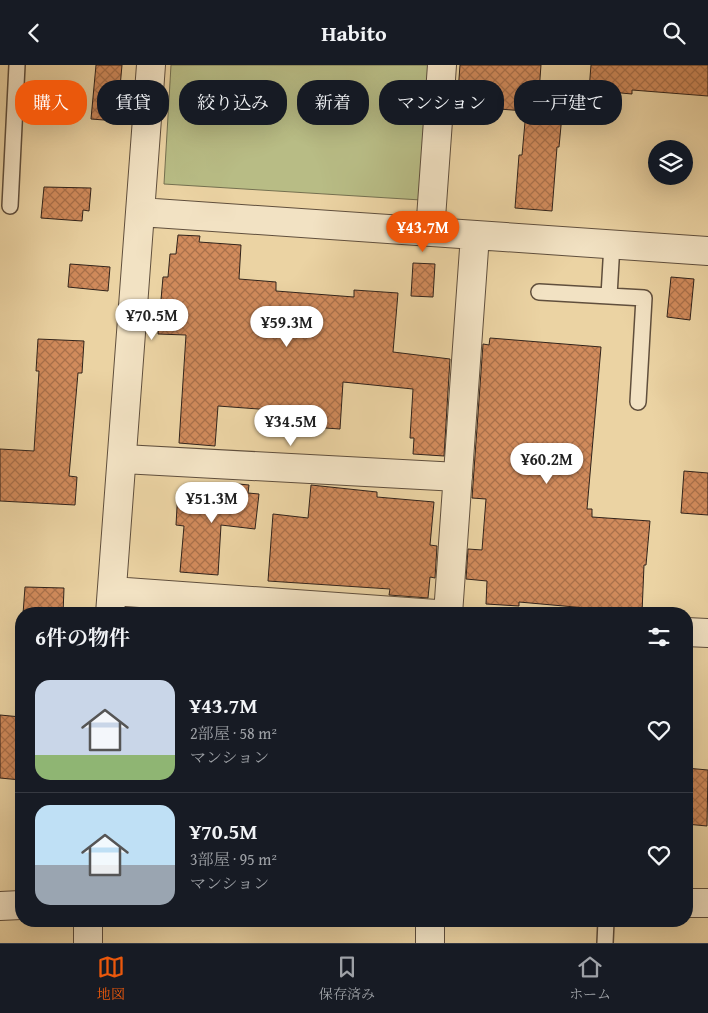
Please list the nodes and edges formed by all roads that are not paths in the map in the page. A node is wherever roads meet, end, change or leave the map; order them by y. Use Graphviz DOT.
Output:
graph roads {
  1 [pos="17,65"];
  2 [pos="151,65"];
  3 [pos="442,65"];
  4 [pos="10,206"];
  5 [pos="140,212"];
  6 [pos="430,232"];
  7 [pos="475,235"];
  8 [pos="612,244"];
  9 [pos="708,251"];
  10 [pos="539,292"];
  11 [pos="609,296"];
  12 [pos="638,402"];
  13 [pos="123,459"];
  14 [pos="458,477"];
  15 [pos="111,602"];
  16 [pos="246,607"];
  17 [pos="449,607"];
  18 [pos="693,632"];
  19 [pos="708,633"];
  20 [pos="693,903"];
  21 [pos="708,903"];
  22 [pos="15,905"];
  23 [pos="0,906"];
  24 [pos="88,927"];
  25 [pos="430,927"];
  26 [pos="606,927"];
  27 [pos="88,943"];
  28 [pos="430,943"];
  29 [pos="605,943"];
  1 -- 4 [label="lane"];
  2 -- 5 [label="street"];
  3 -- 6 [label="street"];
  5 -- 6 [label="street"];
  5 -- 13 [label="street"];
  6 -- 7 [label="street"];
  7 -- 8 [label="street"];
  7 -- 14 [label="street"];
  8 -- 9 [label="street"];
  8 -- 11 [label="lane"];
  10 -- 11 [label="lane"];
  11 -- 12 [label="lane"];
  13 -- 14 [label="street"];
  13 -- 15 [label="street"];
  14 -- 17 [label="street"];
  15 -- 16 [label="street"];
  18 -- 19 [label="street"];
  20 -- 21 [label="street"];
  22 -- 23 [label="street"];
  24 -- 27 [label="street"];
  25 -- 28 [label="street"];
  26 -- 29 [label="lane"];
}
